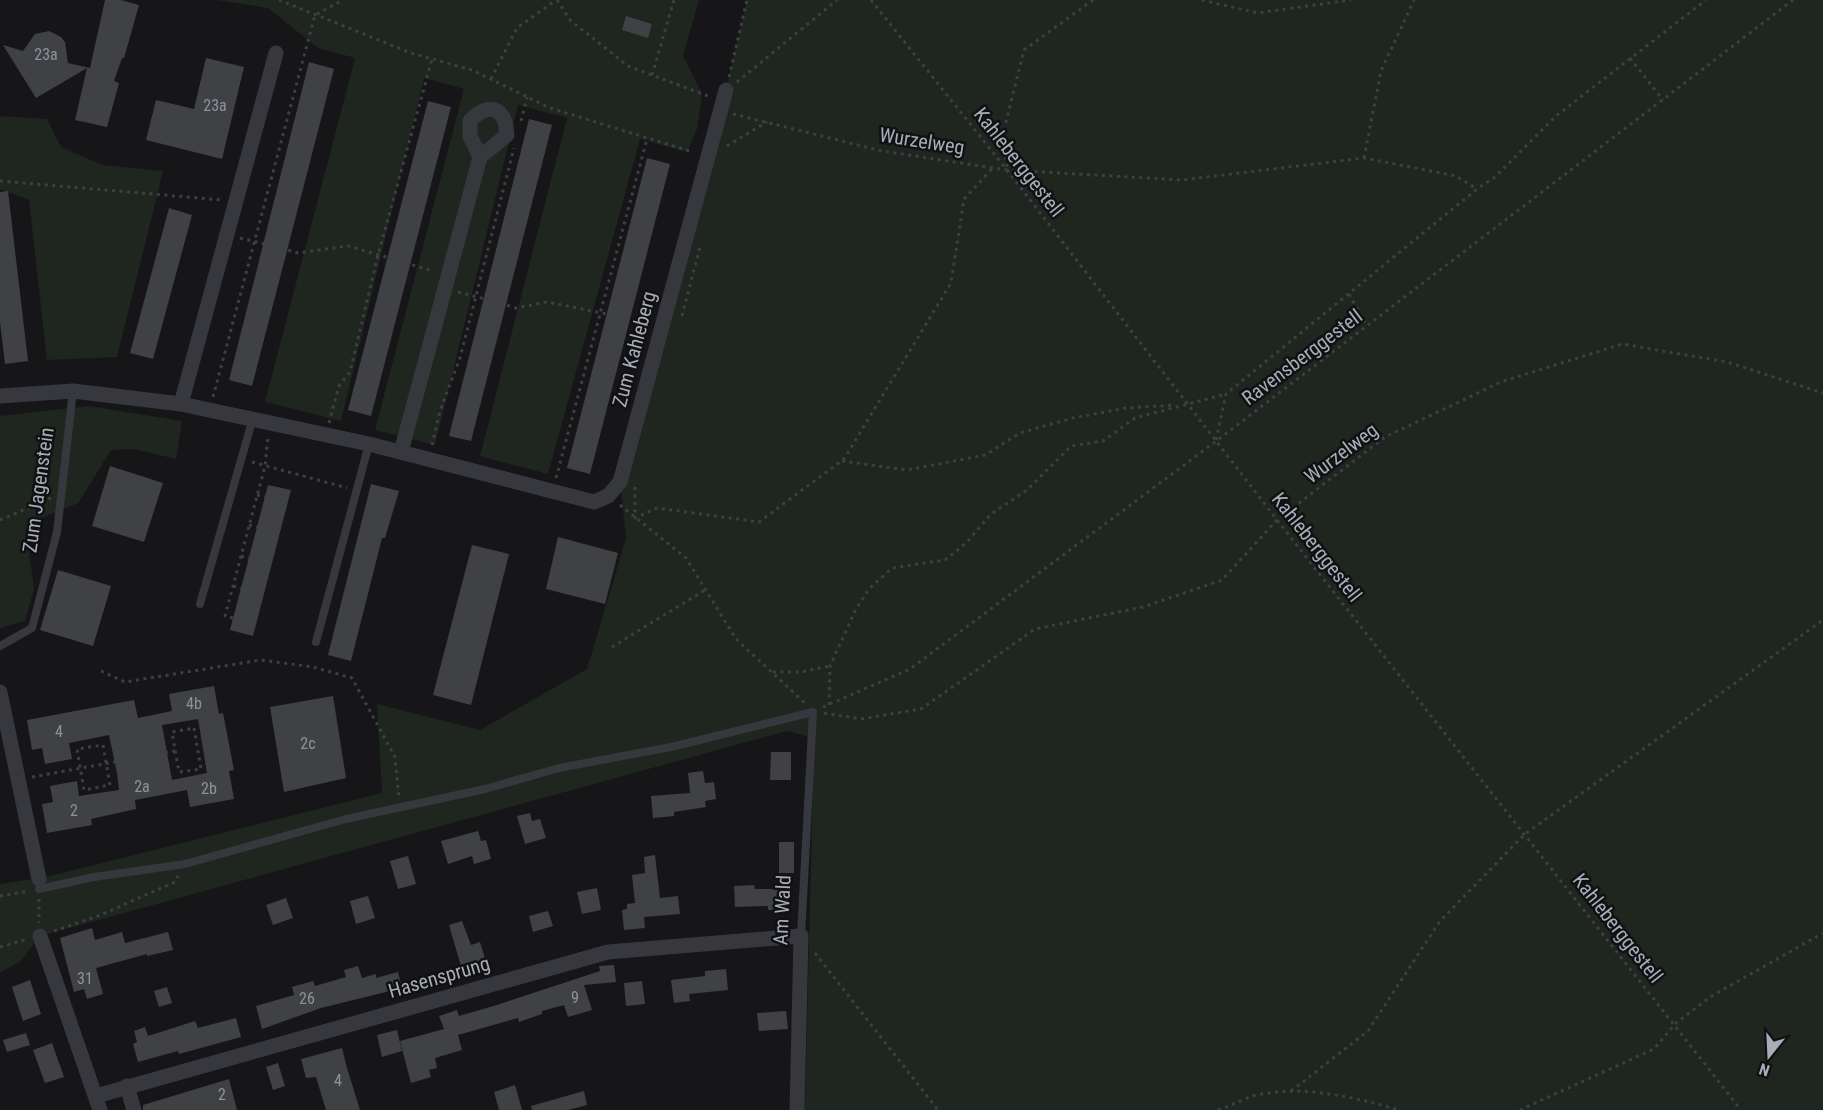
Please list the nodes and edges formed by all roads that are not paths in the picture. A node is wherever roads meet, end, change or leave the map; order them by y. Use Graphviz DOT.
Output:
graph roads {
  1 [pos="276,53"];
  2 [pos="722,101"];
  3 [pos="480,157"];
  4 [pos="73,391"];
  5 [pos="0,396"];
  6 [pos="181,404"];
  7 [pos="253,418"];
  8 [pos="369,444"];
  9 [pos="401,452"];
  10 [pos="200,604"];
  11 [pos="316,642"];
  12 [pos="0,646"];
  13 [pos="0,692"];
  14 [pos="39,884"];
  15 [pos="40,936"];
  16 [pos="801,936"];
  17 [pos="127,1086"];
  18 [pos="98,1103"];
  19 [pos="134,1110"];
  20 [pos="797,1110"];
  1 -- 6 [label="street"];
  2 -- 9 [label="street, Zum Kahleberg"];
  3 -- 9 [label="street"];
  4 -- 5 [label="street"];
  4 -- 6 [label="street"];
  4 -- 12 [label="lane, Zum Jagenstein"];
  6 -- 7 [label="street"];
  7 -- 8 [label="street"];
  7 -- 10 [label="lane"];
  8 -- 9 [label="street"];
  8 -- 11 [label="lane"];
  13 -- 14 [label="street"];
  14 -- 16 [label="lane, Am Wald"];
  15 -- 18 [label="street, Hasensprung"];
  16 -- 17 [label="street, Hasensprung"];
  16 -- 20 [label="street, Am Wald"];
  17 -- 18 [label="street, Hasensprung"];
  17 -- 19 [label="street"];
}
